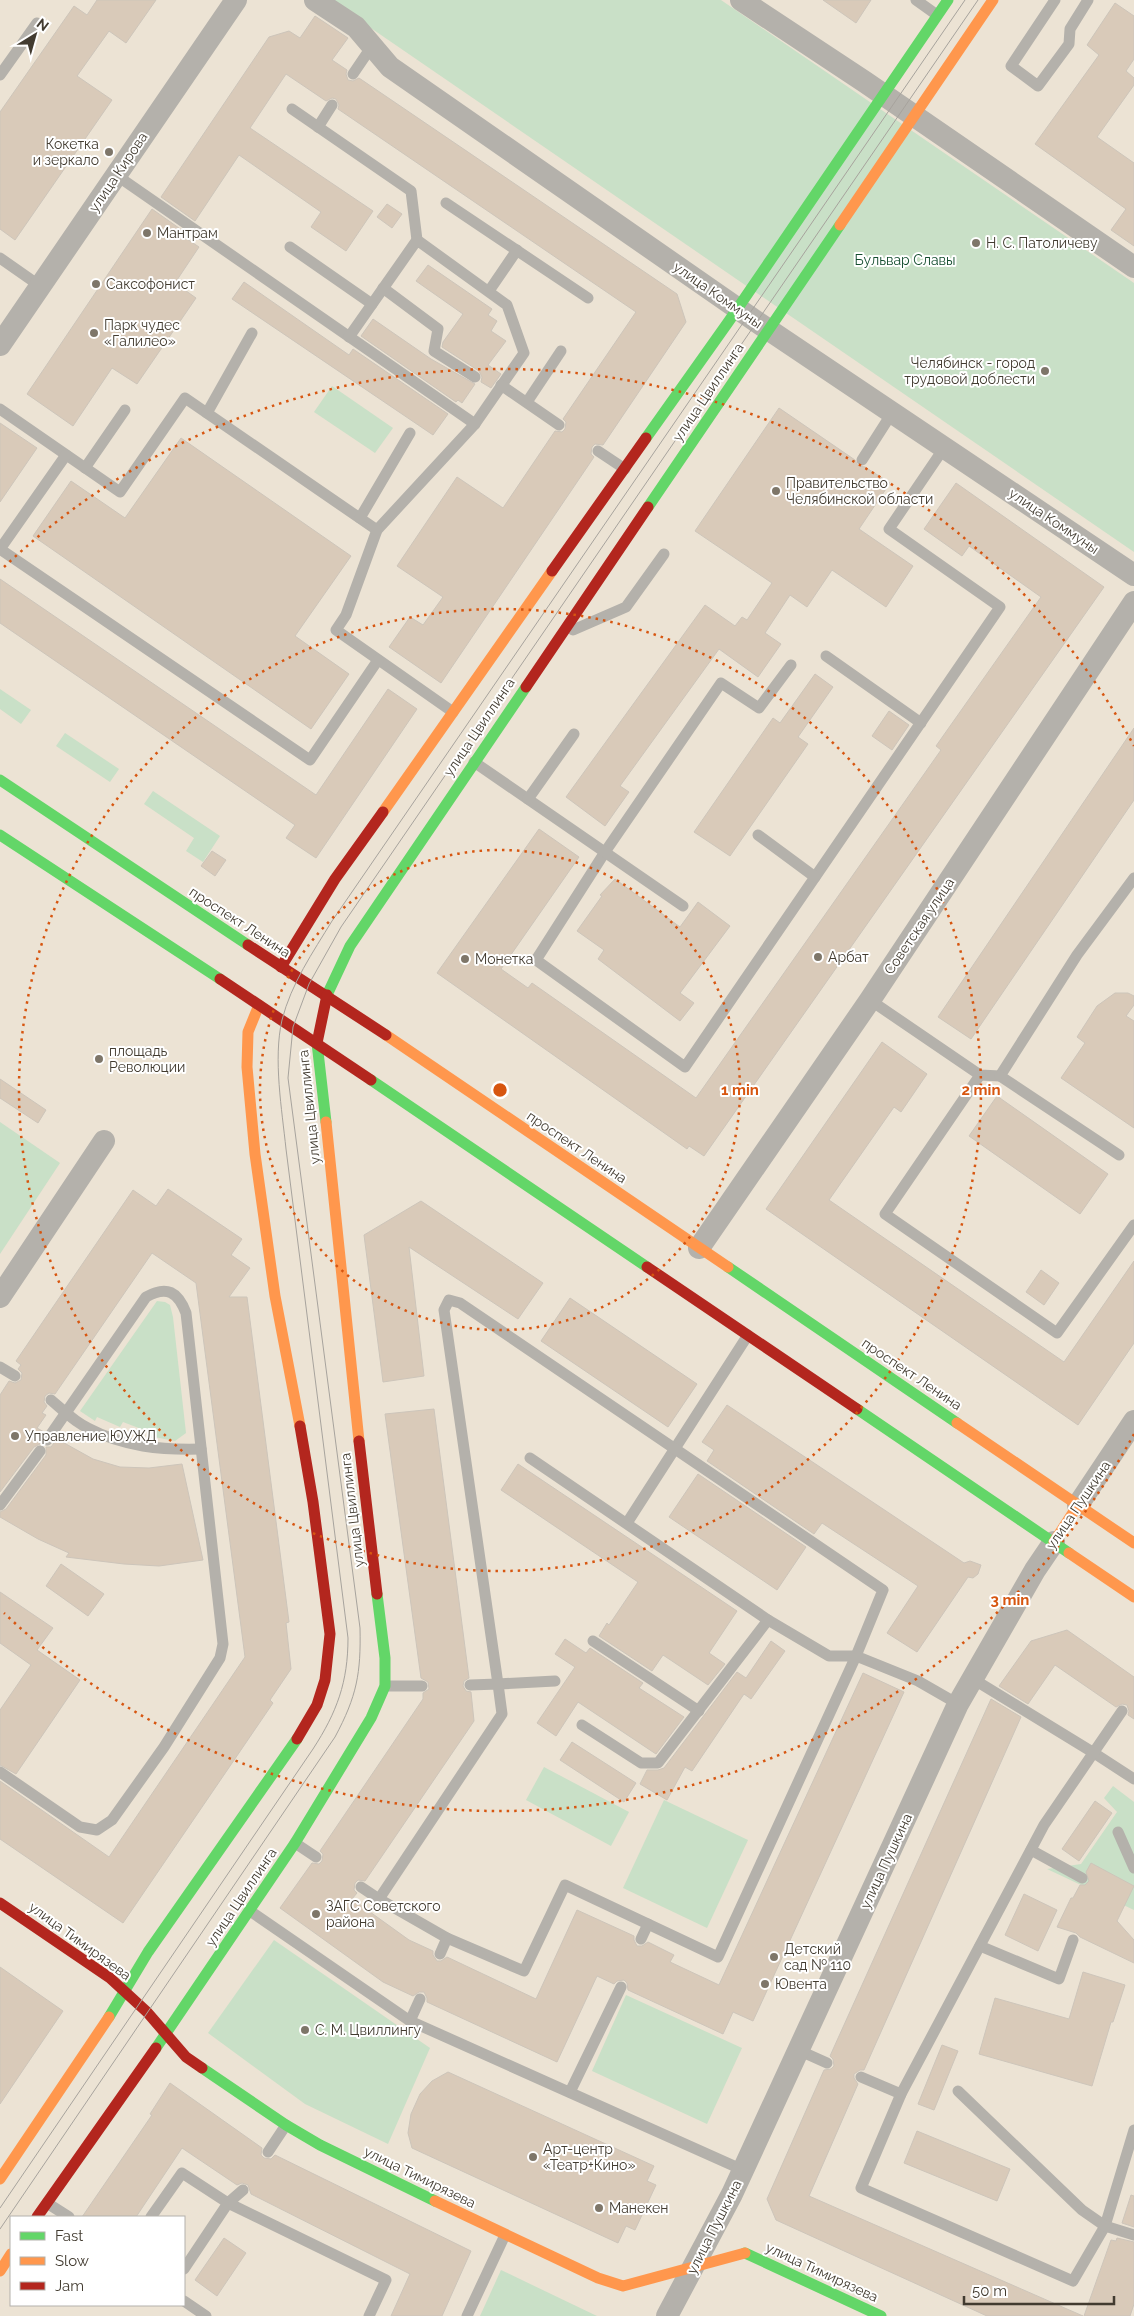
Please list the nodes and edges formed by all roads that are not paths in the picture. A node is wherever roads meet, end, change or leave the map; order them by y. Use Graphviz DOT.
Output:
graph roads {
  1 [pos="236,0"];
  2 [pos="315,0"];
  3 [pos="742,0"];
  4 [pos="916,0"];
  5 [pos="948,0"];
  6 [pos="993,0"];
  7 [pos="1055,0"];
  8 [pos="1088,0"];
  9 [pos="937,15"];
  10 [pos="37,23"];
  11 [pos="372,46"];
  12 [pos="353,74"];
  13 [pos="0,75"];
  14 [pos="883,94"];
  15 [pos="332,105"];
  16 [pos="292,109"];
  17 [pos="914,116"];
  18 [pos="318,127"];
  19 [pos="116,175"];
  20 [pos="446,203"];
  21 [pos="417,240"];
  22 [pos="290,247"];
  23 [pos="517,250"];
  24 [pos="0,258"];
  25 [pos="1134,267"];
  26 [pos="40,286"];
  27 [pos="383,288"];
  28 [pos="489,291"];
  29 [pos="588,298"];
  30 [pos="372,304"];
  31 [pos="737,308"];
  32 [pos="769,330"];
  33 [pos="252,333"];
  34 [pos="349,337"];
  35 [pos="0,345"];
  36 [pos="561,351"];
  37 [pos="475,377"];
  38 [pos="502,385"];
  39 [pos="527,402"];
  40 [pos="0,409"];
  41 [pos="125,410"];
  42 [pos="207,413"];
  43 [pos="892,413"];
  44 [pos="475,424"];
  45 [pos="560,425"];
  46 [pos="410,433"];
  47 [pos="944,448"];
  48 [pos="598,451"];
  49 [pos="66,455"];
  50 [pos="862,460"];
  51 [pos="85,468"];
  52 [pos="625,469"];
  53 [pos="360,518"];
  54 [pos="377,530"];
  55 [pos="664,554"];
  56 [pos="1134,575"];
  57 [pos="1134,602"];
  58 [pos="560,636"];
  59 [pos="826,656"];
  60 [pos="378,660"];
  61 [pos="791,665"];
  62 [pos="453,712"];
  63 [pos="921,723"];
  64 [pos="574,734"];
  65 [pos="474,762"];
  66 [pos="0,780"];
  67 [pos="528,799"];
  68 [pos="0,835"];
  69 [pos="758,835"];
  70 [pos="605,852"];
  71 [pos="815,877"];
  72 [pos="1134,878"];
  73 [pos="683,906"];
  74 [pos="278,970"];
  75 [pos="327,995"];
  76 [pos="870,1000"];
  77 [pos="261,1001"];
  78 [pos="317,1043"];
  79 [pos="980,1075"];
  80 [pos="1000,1076"];
  81 [pos="104,1141"];
  82 [pos="1118,1156"];
  83 [pos="1134,1225"];
  84 [pos="699,1248"];
  85 [pos="0,1297"];
  86 [pos="748,1335"];
  87 [pos="0,1367"];
  88 [pos="15,1376"];
  89 [pos="51,1400"];
  90 [pos="66,1412"];
  91 [pos="1134,1421"];
  92 [pos="47,1440"];
  93 [pos="201,1449"];
  94 [pos="675,1449"];
  95 [pos="40,1451"];
  96 [pos="530,1458"];
  97 [pos="0,1505"];
  98 [pos="1078,1505"];
  99 [pos="627,1522"];
  100 [pos="1054,1542"];
  101 [pos="1134,1543"];
  102 [pos="1134,1597"];
  103 [pos="768,1620"];
  104 [pos="593,1641"];
  105 [pos="856,1656"];
  106 [pos="973,1679"];
  107 [pos="555,1681"];
  108 [pos="498,1684"];
  109 [pos="470,1685"];
  110 [pos="385,1686"];
  111 [pos="422,1686"];
  112 [pos="958,1704"];
  113 [pos="699,1711"];
  114 [pos="1122,1711"];
  115 [pos="582,1725"];
  116 [pos="1094,1753"];
  117 [pos="0,1772"];
  118 [pos="1134,1780"];
  119 [pos="1118,1832"];
  120 [pos="295,1843"];
  121 [pos="1031,1850"];
  122 [pos="316,1857"];
  123 [pos="1134,1868"];
  124 [pos="1082,1878"];
  125 [pos="361,1887"];
  126 [pos="379,1898"];
  127 [pos="0,1903"];
  128 [pos="250,1911"];
  129 [pos="648,1924"];
  130 [pos="447,1938"];
  131 [pos="642,1939"];
  132 [pos="1073,1940"];
  133 [pos="980,1946"];
  134 [pos="440,1954"];
  135 [pos="621,1987"];
  136 [pos="124,1991"];
  137 [pos="420,1999"];
  138 [pos="410,2021"];
  139 [pos="166,2035"];
  140 [pos="798,2050"];
  141 [pos="827,2063"];
  142 [pos="861,2077"];
  143 [pos="958,2091"];
  144 [pos="570,2092"];
  145 [pos="901,2094"];
  146 [pos="286,2125"];
  147 [pos="1134,2130"];
  148 [pos="268,2152"];
  149 [pos="743,2170"];
  150 [pos="0,2179"];
  151 [pos="243,2190"];
  152 [pos="47,2203"];
  153 [pos="228,2203"];
  154 [pos="38,2216"];
  155 [pos="66,2216"];
  156 [pos="153,2216"];
  157 [pos="1105,2226"];
  158 [pos="505,2235"];
  159 [pos="1134,2235"];
  160 [pos="10,2255"];
  161 [pos="185,2268"];
  162 [pos="692,2269"];
  163 [pos="0,2270"];
  164 [pos="185,2302"];
  165 [pos="206,2316"];
  166 [pos="369,2316"];
  167 [pos="467,2316"];
  168 [pos="667,2316"];
  169 [pos="881,2316"];
  1 -- 19 [label="street, улица Кирова"];
  2 -- 11 [label="street, улица Коммуны"];
  3 -- 14 [label="street"];
  4 -- 9 [label="lane"];
  5 -- 9 [label="main road, улица Цвиллинга"];
  6 -- 17 [label="main road, улица Цвиллинга"];
  7 -- 8 [label="lane"];
  9 -- 14 [label="main road, улица Цвиллинга"];
  10 -- 13 [label="lane"];
  11 -- 12 [label="lane"];
  11 -- 31 [label="street, улица Коммуны"];
  14 -- 17 [label="street"];
  14 -- 31 [label="main road, улица Цвиллинга"];
  15 -- 18 [label="lane"];
  16 -- 18 [label="lane"];
  17 -- 25 [label="street"];
  17 -- 32 [label="main road, улица Цвиллинга"];
  18 -- 21 [label="lane"];
  19 -- 26 [label="street, улица Кирова"];
  19 -- 34 [label="lane"];
  20 -- 23 [label="lane"];
  21 -- 27 [label="lane"];
  21 -- 28 [label="lane"];
  22 -- 30 [label="lane"];
  23 -- 28 [label="lane"];
  23 -- 29 [label="lane"];
  24 -- 26 [label="lane"];
  26 -- 35 [label="street, улица Кирова"];
  27 -- 30 [label="lane"];
  27 -- 37 [label="lane"];
  28 -- 38 [label="lane"];
  30 -- 34 [label="lane"];
  31 -- 32 [label="street, улица Коммуны"];
  31 -- 52 [label="main road, улица Цвиллинга"];
  32 -- 43 [label="street, улица Коммуны"];
  32 -- 58 [label="main road, улица Цвиллинга"];
  33 -- 42 [label="lane"];
  34 -- 44 [label="lane"];
  36 -- 39 [label="lane"];
  38 -- 39 [label="lane"];
  38 -- 44 [label="lane"];
  39 -- 45 [label="lane"];
  40 -- 49 [label="lane"];
  41 -- 51 [label="lane"];
  42 -- 51 [label="lane"];
  42 -- 53 [label="lane"];
  43 -- 47 [label="street, улица Коммуны"];
  43 -- 50 [label="lane"];
  44 -- 54 [label="lane"];
  46 -- 53 [label="lane"];
  47 -- 56 [label="street, улица Коммуны"];
  47 -- 63 [label="lane"];
  48 -- 52 [label="lane"];
  49 -- 51 [label="lane"];
  49 -- 60 [label="lane"];
  52 -- 62 [label="main road, улица Цвиллинга"];
  53 -- 54 [label="lane"];
  54 -- 60 [label="lane"];
  55 -- 58 [label="lane"];
  57 -- 76 [label="street, Советская улица"];
  58 -- 65 [label="main road, улица Цвиллинга"];
  59 -- 63 [label="lane"];
  60 -- 62 [label="lane"];
  61 -- 70 [label="lane"];
  62 -- 74 [label="main road, улица Цвиллинга"];
  63 -- 71 [label="lane"];
  64 -- 67 [label="lane"];
  65 -- 67 [label="lane"];
  65 -- 75 [label="main road, улица Цвиллинга"];
  66 -- 74 [label="main road, проспект Ленина"];
  67 -- 70 [label="lane"];
  68 -- 77 [label="main road"];
  69 -- 71 [label="lane"];
  70 -- 71 [label="lane"];
  70 -- 73 [label="lane"];
  72 -- 80 [label="lane"];
  74 -- 75 [label="main road, проспект Ленина"];
  75 -- 78 [label="main road, улица Цвиллинга"];
  75 -- 84 [label="main road, проспект Ленина"];
  76 -- 79 [label="lane"];
  76 -- 84 [label="street, Советская улица"];
  77 -- 78 [label="main road"];
  77 -- 136 [label="main road"];
  78 -- 86 [label="main road"];
  78 -- 110 [label="main road, улица Цвиллинга"];
  79 -- 80 [label="lane"];
  79 -- 83 [label="lane"];
  80 -- 82 [label="lane"];
  81 -- 85 [label="street"];
  84 -- 98 [label="main road, проспект Ленина"];
  86 -- 94 [label="lane"];
  86 -- 100 [label="main road"];
  87 -- 88 [label="lane"];
  89 -- 90 [label="lane"];
  90 -- 92 [label="lane"];
  90 -- 93 [label="lane"];
  90 -- 93 [label="lane"];
  91 -- 98 [label="street, улица Пушкина"];
  93 -- 117 [label="lane"];
  94 -- 99 [label="lane"];
  94 -- 105 [label="lane"];
  94 -- 108 [label="lane"];
  95 -- 97 [label="lane"];
  96 -- 99 [label="lane"];
  98 -- 100 [label="main road, улица Пушкина"];
  98 -- 101 [label="main road, проспект Ленина"];
  99 -- 103 [label="lane"];
  100 -- 102 [label="main road"];
  100 -- 106 [label="street, улица Пушкина"];
  103 -- 105 [label="lane"];
  103 -- 113 [label="lane"];
  104 -- 113 [label="lane"];
  105 -- 112 [label="lane"];
  105 -- 129 [label="lane"];
  106 -- 112 [label="street, улица Пушкина"];
  106 -- 116 [label="lane"];
  107 -- 108 [label="lane"];
  108 -- 109 [label="lane"];
  108 -- 126 [label="lane"];
  110 -- 111 [label="lane"];
  110 -- 120 [label="main road, улица Цвиллинга"];
  112 -- 140 [label="street, улица Пушкина"];
  113 -- 115 [label="lane"];
  114 -- 116 [label="lane"];
  116 -- 118 [label="lane"];
  116 -- 121 [label="lane"];
  119 -- 123 [label="lane"];
  120 -- 122 [label="lane"];
  120 -- 128 [label="main road, улица Цвиллинга"];
  121 -- 124 [label="lane"];
  121 -- 133 [label="lane"];
  125 -- 126 [label="lane"];
  126 -- 130 [label="lane"];
  127 -- 136 [label="main road, улица Тимирязева"];
  128 -- 138 [label="lane"];
  128 -- 139 [label="main road, улица Цвиллинга"];
  129 -- 130 [label="lane"];
  129 -- 131 [label="lane"];
  130 -- 134 [label="lane"];
  132 -- 133 [label="lane"];
  133 -- 145 [label="lane"];
  135 -- 144 [label="lane"];
  136 -- 139 [label="main road, улица Тимирязева"];
  136 -- 150 [label="main road"];
  137 -- 138 [label="lane"];
  138 -- 144 [label="lane"];
  139 -- 146 [label="main road, улица Тимирязева"];
  139 -- 152 [label="main road, улица Цвиллинга"];
  140 -- 141 [label="lane"];
  140 -- 149 [label="street, улица Пушкина"];
  142 -- 145 [label="lane"];
  143 -- 157 [label="lane"];
  144 -- 149 [label="lane"];
  145 -- 157 [label="lane"];
  146 -- 148 [label="lane"];
  146 -- 158 [label="main road, улица Тимирязева"];
  147 -- 157 [label="lane"];
  149 -- 162 [label="street, улица Пушкина"];
  151 -- 153 [label="lane"];
  152 -- 154 [label="main road, улица Цвиллинга"];
  152 -- 155 [label="lane"];
  153 -- 156 [label="lane"];
  153 -- 161 [label="lane"];
  153 -- 166 [label="lane"];
  157 -- 159 [label="lane"];
  158 -- 162 [label="main road, улица Тимирязева"];
  158 -- 167 [label="lane"];
  160 -- 163 [label="main road"];
  162 -- 168 [label="street, улица Пушкина"];
  162 -- 169 [label="main road, улица Тимирязева"];
  164 -- 165 [label="lane"];
}
